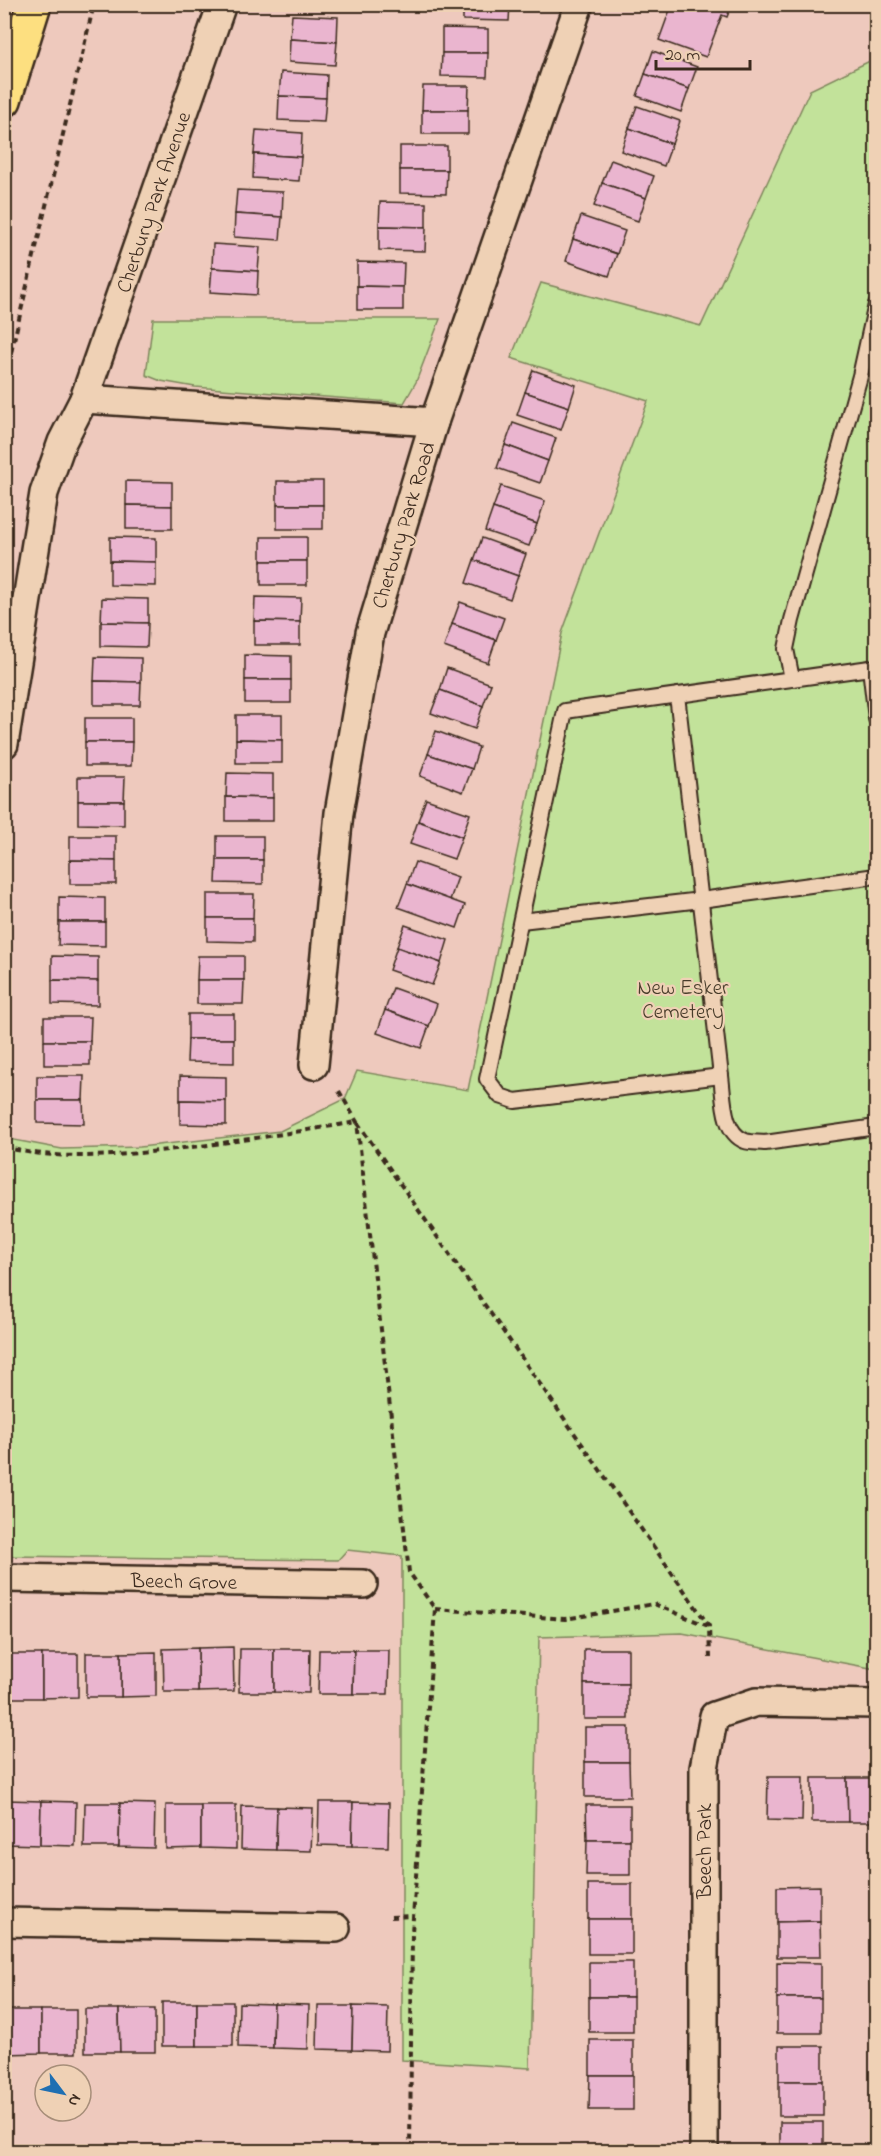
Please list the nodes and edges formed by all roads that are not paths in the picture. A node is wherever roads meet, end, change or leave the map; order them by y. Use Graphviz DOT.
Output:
graph roads {
  1 [pos="34,4"];
  2 [pos="222,4"];
  3 [pos="579,4"];
  4 [pos="4,100"];
  5 [pos="876,304"];
  6 [pos="84,399"];
  7 [pos="434,423"];
  8 [pos="873,668"];
  9 [pos="792,679"];
  10 [pos="677,695"];
  11 [pos="876,719"];
  12 [pos="4,744"];
  13 [pos="876,876"];
  14 [pos="701,900"];
  15 [pos="520,921"];
  16 [pos="314,1065"];
  17 [pos="721,1076"];
  18 [pos="876,1127"];
  19 [pos="4,1578"];
  20 [pos="363,1584"];
  21 [pos="876,1704"];
  22 [pos="4,1922"];
  23 [pos="336,1928"];
  24 [pos="704,2151"];
  1 -- 4 [label="highway"];
  2 -- 6 [label="street, Cherbury Park Avenue"];
  3 -- 7 [label="street, Cherbury Park Road"];
  5 -- 9 [label="lane"];
  6 -- 7 [label="street"];
  6 -- 12 [label="street, Cherbury Park Avenue"];
  7 -- 16 [label="street, Cherbury Park Road"];
  8 -- 9 [label="lane"];
  8 -- 11 [label="lane"];
  9 -- 10 [label="lane"];
  10 -- 14 [label="lane"];
  10 -- 15 [label="lane"];
  13 -- 14 [label="lane"];
  14 -- 15 [label="lane"];
  14 -- 17 [label="lane"];
  15 -- 17 [label="lane"];
  17 -- 18 [label="lane"];
  19 -- 20 [label="street, Beech Grove"];
  21 -- 24 [label="street, Beech Park"];
  22 -- 23 [label="street"];
}
